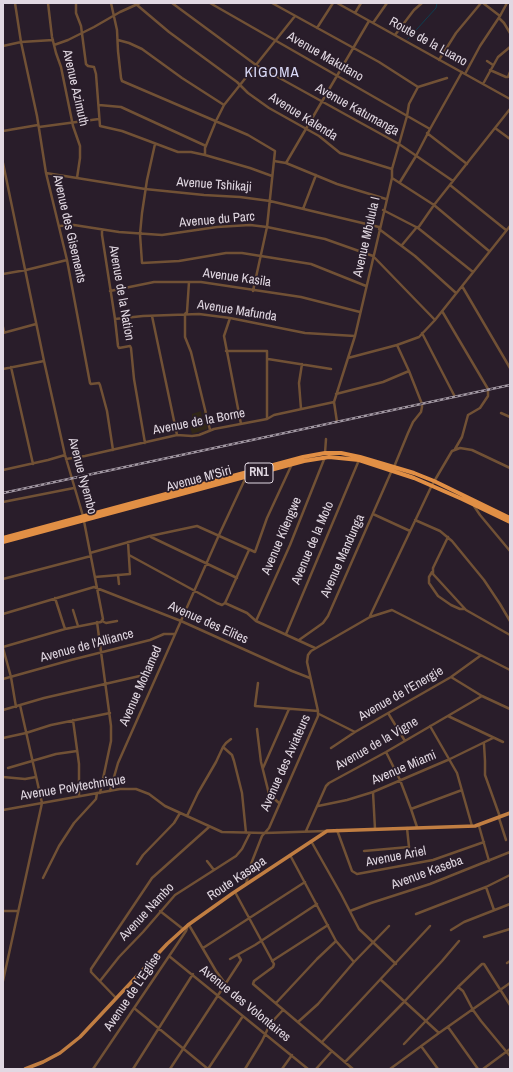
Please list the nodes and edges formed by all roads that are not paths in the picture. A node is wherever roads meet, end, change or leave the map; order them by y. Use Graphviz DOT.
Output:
graph roads {
  1 [pos="15,3"];
  2 [pos="48,3"];
  3 [pos="76,3"];
  4 [pos="111,3"];
  5 [pos="172,3"];
  6 [pos="210,3"];
  7 [pos="272,3"];
  8 [pos="333,3"];
  9 [pos="339,3"];
  10 [pos="361,3"];
  11 [pos="387,3"];
  12 [pos="422,3"];
  13 [pos="482,3"];
  14 [pos="507,3"];
  15 [pos="138,4"];
  16 [pos="355,13"];
  17 [pos="113,16"];
  18 [pos="295,16"];
  19 [pos="500,17"];
  20 [pos="369,21"];
  21 [pos="373,23"];
  22 [pos="317,28"];
  23 [pos="82,33"];
  24 [pos="510,33"];
  25 [pos="395,35"];
  26 [pos="53,40"];
  27 [pos="118,40"];
  28 [pos="277,40"];
  29 [pos="21,42"];
  30 [pos="54,45"];
  31 [pos="3,46"];
  32 [pos="510,47"];
  33 [pos="352,48"];
  34 [pos="439,60"];
  35 [pos="487,61"];
  36 [pos="256,65"];
  37 [pos="493,65"];
  38 [pos="490,70"];
  39 [pos="510,72"];
  40 [pos="463,73"];
  41 [pos="337,75"];
  42 [pos="447,78"];
  43 [pos="483,84"];
  44 [pos="240,85"];
  45 [pos="418,87"];
  46 [pos="510,99"];
  47 [pos="321,102"];
  48 [pos="224,104"];
  49 [pos="99,105"];
  50 [pos="510,110"];
  51 [pos="407,116"];
  52 [pos="99,119"];
  53 [pos="216,121"];
  54 [pos="72,123"];
  55 [pos="38,126"];
  56 [pos="495,128"];
  57 [pos="306,129"];
  58 [pos="430,129"];
  59 [pos="3,131"];
  60 [pos="427,133"];
  61 [pos="510,139"];
  62 [pos="156,144"];
  63 [pos="399,144"];
  64 [pos="206,146"];
  65 [pos="205,155"];
  66 [pos="416,156"];
  67 [pos="274,161"];
  68 [pos="3,163"];
  69 [pos="286,163"];
  70 [pos="467,164"];
  71 [pos="392,170"];
  72 [pos="46,173"];
  73 [pos="316,175"];
  74 [pos="272,176"];
  75 [pos="77,178"];
  76 [pos="392,178"];
  77 [pos="453,181"];
  78 [pos="400,182"];
  79 [pos="450,185"];
  80 [pos="145,190"];
  81 [pos="386,199"];
  82 [pos="270,201"];
  83 [pos="434,205"];
  84 [pos="303,209"];
  85 [pos="384,210"];
  86 [pos="60,226"];
  87 [pos="510,226"];
  88 [pos="267,227"];
  89 [pos="418,227"];
  90 [pos="379,228"];
  91 [pos="102,230"];
  92 [pos="506,230"];
  93 [pos="140,234"];
  94 [pos="402,246"];
  95 [pos="489,251"];
  96 [pos="260,256"];
  97 [pos="373,256"];
  98 [pos="67,260"];
  99 [pos="26,270"];
  100 [pos="473,272"];
  101 [pos="3,274"];
  102 [pos="189,282"];
  103 [pos="366,286"];
  104 [pos="462,286"];
  105 [pos="110,291"];
  106 [pos="253,291"];
  107 [pos="456,293"];
  108 [pos="442,311"];
  109 [pos="360,312"];
  110 [pos="186,314"];
  111 [pos="152,316"];
  112 [pos="230,318"];
  113 [pos="115,319"];
  114 [pos="435,320"];
  115 [pos="36,324"];
  116 [pos="3,327"];
  117 [pos="4,333"];
  118 [pos="422,334"];
  119 [pos="355,336"];
  120 [pos="397,345"];
  121 [pos="226,351"];
  122 [pos="348,358"];
  123 [pos="268,359"];
  124 [pos="44,361"];
  125 [pos="302,364"];
  126 [pos="11,367"];
  127 [pos="331,368"];
  128 [pos="510,368"];
  129 [pos="3,369"];
  130 [pos="409,371"];
  131 [pos="336,394"];
  132 [pos="454,397"];
  133 [pos="334,402"];
  134 [pos="301,410"];
  135 [pos="501,413"];
  136 [pos="510,417"];
  137 [pos="266,419"];
  138 [pos="337,422"];
  139 [pos="241,424"];
  140 [pos="210,430"];
  141 [pos="177,435"];
  142 [pos="326,439"];
  143 [pos="145,443"];
  144 [pos="113,450"];
  145 [pos="454,450"];
  146 [pos="65,455"];
  147 [pos="325,455"];
  148 [pos="66,459"];
  149 [pos="303,459"];
  150 [pos="359,460"];
  151 [pos="33,464"];
  152 [pos="292,464"];
  153 [pos="393,468"];
  154 [pos="510,468"];
  155 [pos="3,470"];
  156 [pos="246,477"];
  157 [pos="433,483"];
  158 [pos="74,488"];
  159 [pos="472,500"];
  160 [pos="3,502"];
  161 [pos="474,504"];
  162 [pos="373,514"];
  163 [pos="83,518"];
  164 [pos="510,518"];
  165 [pos="416,520"];
  166 [pos="510,522"];
  167 [pos="410,532"];
  168 [pos="219,535"];
  169 [pos="150,536"];
  170 [pos="448,537"];
  171 [pos="3,538"];
  172 [pos="3,542"];
  173 [pos="128,542"];
  174 [pos="250,550"];
  175 [pos="510,551"];
  176 [pos="90,555"];
  177 [pos="129,555"];
  178 [pos="207,564"];
  179 [pos="432,572"];
  180 [pos="118,575"];
  181 [pos="95,576"];
  182 [pos="237,578"];
  183 [pos="3,579"];
  184 [pos="119,584"];
  185 [pos="97,588"];
  186 [pos="195,591"];
  187 [pos="55,598"];
  188 [pos="225,603"];
  189 [pos="464,609"];
  190 [pos="73,610"];
  191 [pos="3,614"];
  192 [pos="370,616"];
  193 [pos="102,621"];
  194 [pos="117,621"];
  195 [pos="181,621"];
  196 [pos="256,621"];
  197 [pos="510,621"];
  198 [pos="97,622"];
  199 [pos="78,626"];
  200 [pos="65,629"];
  201 [pos="175,634"];
  202 [pos="286,634"];
  203 [pos="510,635"];
  204 [pos="299,640"];
  205 [pos="3,648"];
  206 [pos="315,648"];
  207 [pos="102,653"];
  208 [pos="480,656"];
  209 [pos="510,665"];
  210 [pos="509,670"];
  211 [pos="144,676"];
  212 [pos="11,677"];
  213 [pos="451,677"];
  214 [pos="310,678"];
  215 [pos="3,679"];
  216 [pos="258,683"];
  217 [pos="106,684"];
  218 [pos="482,696"];
  219 [pos="20,705"];
  220 [pos="16,707"];
  221 [pos="289,709"];
  222 [pos="510,709"];
  223 [pos="3,710"];
  224 [pos="318,712"];
  225 [pos="110,713"];
  226 [pos="388,713"];
  227 [pos="448,716"];
  228 [pos="73,720"];
  229 [pos="430,726"];
  230 [pos="257,729"];
  231 [pos="355,732"];
  232 [pos="26,733"];
  233 [pos="3,738"];
  234 [pos="493,738"];
  235 [pos="231,739"];
  236 [pos="405,741"];
  237 [pos="503,742"];
  238 [pos="484,744"];
  239 [pos="223,748"];
  240 [pos="331,748"];
  241 [pos="77,750"];
  242 [pos="386,752"];
  243 [pos="450,759"];
  244 [pos="34,762"];
  245 [pos="8,768"];
  246 [pos="262,768"];
  247 [pos="3,777"];
  248 [pos="36,777"];
  249 [pos="400,780"];
  250 [pos="462,790"];
  251 [pos="110,791"];
  252 [pos="373,792"];
  253 [pos="99,793"];
  254 [pos="79,796"];
  255 [pos="42,803"];
  256 [pos="279,804"];
  257 [pos="318,806"];
  258 [pos="411,809"];
  259 [pos="3,810"];
  260 [pos="180,813"];
  261 [pos="510,813"];
  262 [pos="187,816"];
  263 [pos="500,818"];
  264 [pos="208,826"];
  265 [pos="479,826"];
  266 [pos="417,827"];
  267 [pos="472,827"];
  268 [pos="407,828"];
  269 [pos="375,829"];
  270 [pos="337,830"];
  271 [pos="306,831"];
  272 [pos="327,831"];
  273 [pos="246,833"];
  274 [pos="250,833"];
  275 [pos="265,833"];
  276 [pos="506,840"];
  277 [pos="311,841"];
  278 [pos="484,842"];
  279 [pos="364,851"];
  280 [pos="510,852"];
  281 [pos="290,855"];
  282 [pos="207,861"];
  283 [pos="489,861"];
  284 [pos="137,864"];
  285 [pos="214,870"];
  286 [pos="510,875"];
  287 [pos="43,878"];
  288 [pos="305,882"];
  289 [pos="246,884"];
  290 [pos="486,886"];
  291 [pos="235,891"];
  292 [pos="317,904"];
  293 [pos="510,904"];
  294 [pos="494,910"];
  295 [pos="3,911"];
  296 [pos="18,911"];
  297 [pos="160,911"];
  298 [pos="350,911"];
  299 [pos="416,914"];
  300 [pos="249,919"];
  301 [pos="328,924"];
  302 [pos="188,925"];
  303 [pos="389,926"];
  304 [pos="430,926"];
  305 [pos="183,929"];
  306 [pos="510,929"];
  307 [pos="451,930"];
  308 [pos="484,937"];
  309 [pos="261,941"];
  310 [pos="336,941"];
  311 [pos="459,941"];
  312 [pos="372,942"];
  313 [pos="203,948"];
  314 [pos="238,955"];
  315 [pos="169,956"];
  316 [pos="230,960"];
  317 [pos="272,961"];
  318 [pos="510,961"];
  319 [pos="354,962"];
  320 [pos="507,963"];
  321 [pos="396,964"];
  322 [pos="193,974"];
  323 [pos="381,980"];
  324 [pos="3,981"];
  325 [pos="100,981"];
  326 [pos="225,983"];
  327 [pos="510,983"];
  328 [pos="458,987"];
  329 [pos="500,990"];
  330 [pos="218,995"];
  331 [pos="117,998"];
  332 [pos="404,1002"];
  333 [pos="276,1003"];
  334 [pos="510,1005"];
  335 [pos="134,1008"];
  336 [pos="283,1010"];
  337 [pos="473,1010"];
  338 [pos="242,1016"];
  339 [pos="426,1020"];
  340 [pos="298,1022"];
  341 [pos="448,1027"];
  342 [pos="159,1029"];
  343 [pos="439,1033"];
  344 [pos="266,1034"];
  345 [pos="322,1042"];
  346 [pos="404,1044"];
  347 [pos="421,1046"];
  348 [pos="183,1049"];
  349 [pos="510,1049"];
  350 [pos="332,1051"];
  351 [pos="506,1052"];
  352 [pos="292,1055"];
  353 [pos="510,1056"];
  354 [pos="345,1062"];
  355 [pos="396,1065"];
  356 [pos="25,1069"];
  357 [pos="93,1069"];
  358 [pos="133,1069"];
  359 [pos="170,1069"];
  360 [pos="208,1069"];
  361 [pos="245,1069"];
  362 [pos="282,1069"];
  363 [pos="308,1069"];
  364 [pos="316,1069"];
  365 [pos="352,1069"];
  366 [pos="390,1069"];
  367 [pos="399,1069"];
  368 [pos="438,1069"];
  369 [pos="478,1069"];
  370 [pos="483,1069"];
  1 -- 29 [label="street, Avenue des Gisements"];
  2 -- 26 [label="street, Avenue Azimuth"];
  3 -- 23 [label="street"];
  4 -- 17 [label="street"];
  5 -- 36 [label="street, Avenue Katumanga"];
  6 -- 28 [label="street, Avenue Makutano"];
  7 -- 18 [label="street"];
  8 -- 22 [label="street"];
  9 -- 16 [label="street, Route de la Luano"];
  10 -- 16 [label="street"];
  11 -- 21 [label="street"];
  12 -- 25 [label="street"];
  13 -- 19 [label="street"];
  13 -- 34 [label="street"];
  14 -- 19 [label="street"];
  15 -- 17 [label="street"];
  15 -- 44 [label="street, Avenue Kalenda"];
  16 -- 20 [label="street, Route de la Luano"];
  17 -- 23 [label="street"];
  17 -- 27 [label="street"];
  18 -- 22 [label="street"];
  18 -- 28 [label="street"];
  19 -- 24 [label="street"];
  19 -- 40 [label="street"];
  20 -- 21 [label="street, Route de la Luano"];
  20 -- 33 [label="street"];
  21 -- 25 [label="street, Route de la Luano"];
  22 -- 33 [label="street"];
  23 -- 30 [label="street"];
  23 -- 49 [label="street"];
  25 -- 34 [label="street, Route de la Luano"];
  26 -- 29 [label="street"];
  26 -- 30 [label="street, Avenue Azimuth"];
  27 -- 48 [label="street"];
  27 -- 53 [label="street"];
  28 -- 36 [label="street"];
  28 -- 41 [label="street, Avenue Makutano"];
  29 -- 31 [label="street"];
  29 -- 55 [label="street, Avenue des Gisements"];
  30 -- 54 [label="street, Avenue Azimuth"];
  32 -- 37 [label="street"];
  33 -- 41 [label="street"];
  33 -- 45 [label="street"];
  34 -- 40 [label="street, Route de la Luano"];
  35 -- 37 [label="street"];
  36 -- 44 [label="street"];
  36 -- 47 [label="street, Avenue Katumanga"];
  37 -- 38 [label="street"];
  38 -- 39 [label="street"];
  38 -- 43 [label="street"];
  40 -- 43 [label="street, Route de la Luano"];
  40 -- 58 [label="street"];
  41 -- 47 [label="street"];
  41 -- 51 [label="street, Avenue Makutano"];
  42 -- 45 [label="street"];
  43 -- 46 [label="street, Route de la Luano"];
  44 -- 48 [label="street"];
  44 -- 57 [label="street, Avenue Kalenda"];
  45 -- 51 [label="street, Avenue Mbulula I"];
  47 -- 57 [label="street"];
  47 -- 63 [label="street, Avenue Katumanga"];
  48 -- 53 [label="street"];
  49 -- 52 [label="street"];
  49 -- 64 [label="street"];
  50 -- 56 [label="street"];
  51 -- 58 [label="street, Avenue Makutano"];
  51 -- 63 [label="street, Avenue Mbulula I"];
  52 -- 54 [label="street"];
  52 -- 62 [label="street"];
  53 -- 64 [label="street"];
  53 -- 67 [label="street"];
  54 -- 55 [label="street"];
  54 -- 75 [label="street, Avenue Azimuth"];
  55 -- 59 [label="street"];
  55 -- 72 [label="street, Avenue des Gisements"];
  56 -- 61 [label="street"];
  56 -- 70 [label="street"];
  57 -- 69 [label="street"];
  57 -- 71 [label="street, Avenue Kalenda"];
  58 -- 60 [label="street"];
  60 -- 66 [label="street"];
  60 -- 70 [label="street"];
  62 -- 65 [label="street"];
  62 -- 80 [label="street"];
  63 -- 66 [label="street, Avenue Katumanga"];
  63 -- 71 [label="street, Avenue Mbulula I"];
  64 -- 65 [label="street"];
  65 -- 74 [label="street"];
  66 -- 77 [label="street, Avenue Katumanga"];
  66 -- 78 [label="street"];
  67 -- 69 [label="street"];
  67 -- 74 [label="street"];
  68 -- 99 [label="street, Avenue Nyembo"];
  69 -- 73 [label="street"];
  70 -- 77 [label="street"];
  71 -- 76 [label="street, Avenue Mbulula I"];
  72 -- 75 [label="street, Avenue Tshikaji"];
  72 -- 86 [label="street, Avenue des Gisements"];
  73 -- 81 [label="street"];
  73 -- 84 [label="street"];
  74 -- 82 [label="street"];
  75 -- 80 [label="street, Avenue Tshikaji"];
  76 -- 78 [label="street"];
  76 -- 81 [label="street, Avenue Mbulula I"];
  77 -- 79 [label="street"];
  78 -- 83 [label="street"];
  79 -- 83 [label="street"];
  79 -- 92 [label="street"];
  80 -- 82 [label="street, Avenue Tshikaji"];
  80 -- 93 [label="street"];
  81 -- 85 [label="street, Avenue Mbulula I"];
  82 -- 84 [label="street, Avenue Tshikaji"];
  82 -- 88 [label="street"];
  83 -- 89 [label="street"];
  83 -- 95 [label="street"];
  84 -- 90 [label="street, Avenue Tshikaji"];
  85 -- 89 [label="street"];
  85 -- 90 [label="street, Avenue Mbulula I"];
  86 -- 91 [label="street, Avenue du Parc"];
  86 -- 98 [label="street, Avenue des Gisements"];
  87 -- 92 [label="street"];
  88 -- 93 [label="street, Avenue du Parc"];
  88 -- 96 [label="street"];
  88 -- 97 [label="street, Avenue du Parc"];
  89 -- 94 [label="street"];
  89 -- 100 [label="street"];
  90 -- 94 [label="street"];
  90 -- 97 [label="street, Avenue Mbulula I"];
  91 -- 93 [label="street, Avenue du Parc"];
  91 -- 105 [label="street, Avenue de la Nation"];
  92 -- 95 [label="street"];
  93 -- 96 [label="street"];
  94 -- 107 [label="street"];
  95 -- 100 [label="street"];
  96 -- 103 [label="street"];
  96 -- 106 [label="street"];
  97 -- 103 [label="street, Avenue Mbulula I"];
  97 -- 114 [label="street"];
  98 -- 99 [label="street"];
  98 -- 144 [label="street, Avenue des Gisements"];
  99 -- 101 [label="street"];
  99 -- 115 [label="street, Avenue Nyembo"];
  100 -- 104 [label="street"];
  102 -- 105 [label="street, Avenue Kasila"];
  102 -- 106 [label="street, Avenue Kasila"];
  102 -- 110 [label="street"];
  103 -- 109 [label="street, Avenue Mbulula I"];
  104 -- 107 [label="street"];
  104 -- 128 [label="street"];
  105 -- 113 [label="street, Avenue de la Nation"];
  106 -- 109 [label="street, Avenue Kasila"];
  107 -- 108 [label="street"];
  108 -- 114 [label="street"];
  108 -- 145 [label="street"];
  109 -- 119 [label="street, Avenue Mbulula I"];
  110 -- 111 [label="street, Avenue Mafunda"];
  110 -- 112 [label="street, Avenue Mafunda"];
  110 -- 140 [label="street"];
  111 -- 113 [label="street, Avenue Mafunda"];
  111 -- 141 [label="street"];
  112 -- 119 [label="street, Avenue Mafunda"];
  112 -- 121 [label="street"];
  113 -- 143 [label="street, Avenue de la Nation"];
  114 -- 118 [label="street"];
  115 -- 117 [label="street"];
  115 -- 124 [label="street, Avenue Nyembo"];
  116 -- 117 [label="street"];
  118 -- 120 [label="street"];
  118 -- 132 [label="street"];
  119 -- 122 [label="street, Avenue Mbulula I"];
  120 -- 122 [label="street"];
  120 -- 130 [label="street, Avenue Mandunga"];
  121 -- 123 [label="street"];
  121 -- 139 [label="street"];
  122 -- 131 [label="street, Avenue Mbulula I"];
  123 -- 125 [label="street"];
  123 -- 137 [label="street"];
  124 -- 126 [label="street"];
  124 -- 146 [label="street, Avenue Nyembo"];
  125 -- 127 [label="street"];
  125 -- 134 [label="street"];
  126 -- 129 [label="street"];
  126 -- 151 [label="street"];
  130 -- 131 [label="street"];
  130 -- 153 [label="street, Avenue Mandunga"];
  131 -- 133 [label="street, Avenue Mbulula I"];
  133 -- 134 [label="street, Avenue de la Borne"];
  133 -- 138 [label="street, Avenue Mbulula I"];
  134 -- 137 [label="street, Avenue de la Borne"];
  135 -- 136 [label="street"];
  137 -- 139 [label="street, Avenue de la Borne"];
  139 -- 140 [label="street, Avenue de la Borne"];
  140 -- 141 [label="street, Avenue de la Borne"];
  141 -- 143 [label="street, Avenue de la Borne"];
  142 -- 147 [label="street, Avenue Kilengwe"];
  143 -- 144 [label="street, Avenue de la Borne"];
  144 -- 148 [label="street, Avenue de la Borne"];
  145 -- 154 [label="street"];
  145 -- 157 [label="street"];
  146 -- 148 [label="street, Avenue Nyembo"];
  146 -- 151 [label="street"];
  147 -- 149 [label="highway, Avenue M'Siri / RN1"];
  147 -- 150 [label="highway, Avenue M'Siri / RN1"];
  147 -- 153 [label="highway, Avenue M'Siri / RN1"];
  147 -- 196 [label="street, Avenue Kilengwe"];
  148 -- 158 [label="street, Avenue Nyembo"];
  149 -- 152 [label="highway, Avenue M'Siri / RN1"];
  149 -- 163 [label="highway, Avenue M'Siri / RN1"];
  150 -- 153 [label="highway, Avenue M'Siri / RN1"];
  150 -- 202 [label="street, Avenue de la Moto"];
  151 -- 155 [label="street"];
  152 -- 156 [label="highway, Avenue M'Siri / RN1"];
  152 -- 174 [label="street"];
  153 -- 157 [label="highway, Avenue M'Siri / RN1"];
  153 -- 162 [label="street, Avenue Mandunga"];
  156 -- 163 [label="highway, Avenue M'Siri / RN1"];
  156 -- 168 [label="street, Avenue Mohamed"];
  157 -- 159 [label="highway, Avenue M'Siri / RN1"];
  157 -- 161 [label="highway, Avenue M'Siri / RN1"];
  157 -- 165 [label="street"];
  158 -- 160 [label="street"];
  158 -- 163 [label="street, Avenue Nyembo"];
  159 -- 161 [label="street"];
  159 -- 164 [label="highway, Avenue M'Siri / RN1"];
  161 -- 166 [label="highway, Avenue M'Siri / RN1"];
  161 -- 175 [label="street"];
  162 -- 167 [label="street"];
  162 -- 204 [label="street, Avenue Mandunga"];
  163 -- 171 [label="highway, Avenue M'Siri / RN1"];
  163 -- 172 [label="highway, Avenue M'Siri / RN1"];
  163 -- 176 [label="street, Avenue Nyembo"];
  165 -- 167 [label="street"];
  165 -- 170 [label="street"];
  167 -- 192 [label="street"];
  168 -- 169 [label="street"];
  168 -- 174 [label="street"];
  168 -- 178 [label="street, Avenue Mohamed"];
  169 -- 173 [label="street"];
  169 -- 178 [label="street"];
  170 -- 179 [label="street"];
  170 -- 197 [label="street"];
  173 -- 176 [label="street"];
  173 -- 177 [label="street"];
  174 -- 182 [label="street"];
  176 -- 181 [label="street, Avenue Nyembo"];
  176 -- 183 [label="street"];
  177 -- 180 [label="street"];
  177 -- 186 [label="street"];
  178 -- 182 [label="street"];
  178 -- 186 [label="street, Avenue Mohamed"];
  179 -- 189 [label="street"];
  179 -- 189 [label="street"];
  180 -- 181 [label="street"];
  180 -- 184 [label="street"];
  181 -- 185 [label="street, Avenue Nyembo"];
  182 -- 188 [label="street"];
  185 -- 187 [label="street"];
  185 -- 193 [label="street, Avenue Nyembo"];
  185 -- 195 [label="street, Avenue des Elites"];
  186 -- 188 [label="street"];
  186 -- 195 [label="street, Avenue Mohamed"];
  187 -- 191 [label="street"];
  187 -- 200 [label="street"];
  188 -- 196 [label="street"];
  189 -- 203 [label="street"];
  190 -- 199 [label="street"];
  192 -- 206 [label="street"];
  192 -- 208 [label="street"];
  193 -- 194 [label="street"];
  193 -- 198 [label="street"];
  195 -- 201 [label="street, Avenue Mohamed"];
  195 -- 214 [label="street, Avenue des Elites"];
  196 -- 202 [label="street"];
  198 -- 199 [label="street"];
  198 -- 207 [label="street"];
  199 -- 200 [label="street"];
  200 -- 205 [label="street"];
  201 -- 207 [label="street, Avenue de l'Alliance"];
  201 -- 251 [label="street, Avenue Mohamed"];
  202 -- 204 [label="street"];
  204 -- 206 [label="street"];
  205 -- 212 [label="street"];
  206 -- 214 [label="street, Avenue des Aviateurs"];
  207 -- 212 [label="street, Avenue de l'Alliance"];
  207 -- 217 [label="street"];
  208 -- 210 [label="street"];
  208 -- 213 [label="street, Avenue de l'Energie"];
  209 -- 210 [label="street"];
  211 -- 217 [label="street"];
  212 -- 215 [label="street, Avenue de l'Alliance"];
  212 -- 220 [label="street"];
  213 -- 218 [label="street"];
  213 -- 226 [label="street, Avenue de l'Energie"];
  214 -- 224 [label="street, Avenue des Aviateurs"];
  216 -- 221 [label="street"];
  217 -- 219 [label="street"];
  217 -- 225 [label="street"];
  218 -- 222 [label="street"];
  218 -- 227 [label="street, Avenue de la Vigne"];
  219 -- 220 [label="street"];
  219 -- 232 [label="street"];
  220 -- 223 [label="street"];
  221 -- 224 [label="street"];
  221 -- 246 [label="street"];
  224 -- 231 [label="street"];
  224 -- 256 [label="street, Avenue des Aviateurs"];
  225 -- 228 [label="street"];
  225 -- 253 [label="street"];
  226 -- 231 [label="street, Avenue de l'Energie"];
  226 -- 236 [label="street"];
  227 -- 229 [label="street, Avenue de la Vigne"];
  227 -- 234 [label="street"];
  228 -- 232 [label="street"];
  228 -- 241 [label="street"];
  229 -- 236 [label="street, Avenue de la Vigne"];
  229 -- 243 [label="street"];
  230 -- 246 [label="street"];
  231 -- 240 [label="street, Avenue de l'Energie"];
  232 -- 233 [label="street"];
  232 -- 244 [label="street"];
  234 -- 237 [label="street"];
  234 -- 238 [label="street, Avenue Miami"];
  235 -- 239 [label="street"];
  236 -- 242 [label="street, Avenue de la Vigne"];
  238 -- 243 [label="street, Avenue Miami"];
  238 -- 263 [label="street"];
  239 -- 262 [label="street"];
  239 -- 273 [label="street"];
  241 -- 244 [label="street"];
  241 -- 254 [label="street"];
  242 -- 249 [label="street"];
  242 -- 257 [label="street, Avenue de la Vigne"];
  243 -- 249 [label="street, Avenue Miami"];
  243 -- 250 [label="street"];
  244 -- 245 [label="street"];
  244 -- 248 [label="street"];
  246 -- 256 [label="street"];
  247 -- 248 [label="street"];
  248 -- 255 [label="street"];
  249 -- 252 [label="street, Avenue Miami"];
  249 -- 258 [label="street"];
  250 -- 258 [label="street"];
  250 -- 267 [label="street"];
  251 -- 253 [label="street, Avenue Polytechnique"];
  251 -- 260 [label="street, Avenue Polytechnique"];
  252 -- 257 [label="street, Avenue Miami"];
  252 -- 269 [label="street"];
  253 -- 254 [label="street, Avenue Polytechnique"];
  253 -- 287 [label="street"];
  254 -- 255 [label="street, Avenue Polytechnique"];
  255 -- 259 [label="street, Avenue Polytechnique"];
  255 -- 296 [label="street"];
  256 -- 275 [label="street, Avenue des Aviateurs"];
  257 -- 271 [label="street, Avenue de la Vigne"];
  258 -- 266 [label="street"];
  260 -- 262 [label="street, Avenue Polytechnique"];
  260 -- 284 [label="street"];
  261 -- 263 [label="main road, Route Kasapa"];
  262 -- 264 [label="street, Avenue Polytechnique"];
  263 -- 265 [label="main road, Route Kasapa"];
  263 -- 276 [label="street"];
  264 -- 273 [label="street, Avenue Polytechnique"];
  264 -- 325 [label="street"];
  265 -- 267 [label="main road, Route Kasapa"];
  265 -- 278 [label="street"];
  266 -- 267 [label="main road, Route Kasapa"];
  266 -- 268 [label="main road, Route Kasapa"];
  268 -- 269 [label="main road, Route Kasapa"];
  268 -- 279 [label="street"];
  269 -- 270 [label="main road, Route Kasapa"];
  270 -- 272 [label="main road, Route Kasapa"];
  270 -- 278 [label="street, Avenue Ariel"];
  271 -- 272 [label="street, Avenue Polytechnique"];
  271 -- 275 [label="street, Avenue Polytechnique"];
  272 -- 277 [label="main road, Route Kasapa"];
  273 -- 274 [label="street, Avenue Polytechnique"];
  274 -- 275 [label="street, Avenue Polytechnique"];
  274 -- 285 [label="street, Avenue Nambo"];
  275 -- 289 [label="street, Avenue des Aviateurs"];
  277 -- 281 [label="main road, Route Kasapa"];
  277 -- 298 [label="street"];
  278 -- 283 [label="street"];
  280 -- 283 [label="street, Avenue Kaseba"];
  281 -- 288 [label="street"];
  281 -- 289 [label="main road, Route Kasapa"];
  282 -- 285 [label="street"];
  283 -- 298 [label="street, Avenue Kaseba"];
  285 -- 297 [label="street, Avenue Nambo"];
  286 -- 290 [label="street"];
  288 -- 292 [label="street"];
  288 -- 300 [label="street"];
  289 -- 291 [label="main road, Route Kasapa"];
  290 -- 294 [label="street"];
  290 -- 299 [label="street"];
  291 -- 300 [label="street"];
  291 -- 302 [label="main road, Route Kasapa"];
  292 -- 301 [label="street"];
  292 -- 309 [label="street"];
  293 -- 294 [label="street"];
  294 -- 307 [label="street"];
  295 -- 296 [label="street"];
  296 -- 324 [label="street"];
  297 -- 305 [label="street"];
  297 -- 325 [label="street, Avenue Nambo"];
  298 -- 312 [label="street"];
  300 -- 309 [label="street"];
  300 -- 313 [label="street"];
  301 -- 310 [label="street"];
  301 -- 317 [label="street"];
  302 -- 305 [label="main road, Route Kasapa"];
  302 -- 313 [label="street"];
  302 -- 315 [label="street, Avenue de L'Eglise"];
  303 -- 312 [label="street"];
  304 -- 321 [label="street"];
  305 -- 331 [label="main road, Route Kasapa"];
  306 -- 308 [label="street"];
  309 -- 314 [label="street"];
  309 -- 317 [label="street"];
  310 -- 319 [label="street"];
  310 -- 333 [label="street"];
  311 -- 332 [label="street"];
  312 -- 319 [label="street"];
  312 -- 321 [label="street"];
  313 -- 326 [label="street"];
  314 -- 316 [label="street"];
  314 -- 326 [label="street"];
  315 -- 322 [label="street, Avenue des Volontaires"];
  315 -- 335 [label="street, Avenue de L'Eglise"];
  317 -- 333 [label="street"];
  318 -- 320 [label="street"];
  319 -- 340 [label="street"];
  321 -- 323 [label="street"];
  322 -- 330 [label="street, Avenue des Volontaires"];
  322 -- 342 [label="street"];
  323 -- 332 [label="street"];
  323 -- 345 [label="street"];
  325 -- 331 [label="street"];
  326 -- 330 [label="street"];
  327 -- 329 [label="street"];
  328 -- 329 [label="street"];
  328 -- 337 [label="street"];
  328 -- 339 [label="street"];
  329 -- 334 [label="street"];
  329 -- 337 [label="street"];
  330 -- 338 [label="street, Avenue des Volontaires"];
  330 -- 348 [label="street"];
  331 -- 356 [label="main road, Route Kasapa"];
  332 -- 339 [label="street"];
  332 -- 354 [label="street"];
  333 -- 336 [label="street"];
  335 -- 342 [label="street"];
  335 -- 357 [label="street, Avenue de L'Eglise"];
  336 -- 340 [label="street"];
  336 -- 344 [label="street"];
  337 -- 341 [label="street"];
  337 -- 351 [label="street"];
  338 -- 344 [label="street, Avenue des Volontaires"];
  338 -- 360 [label="street"];
  339 -- 343 [label="street"];
  339 -- 346 [label="street"];
  340 -- 345 [label="street"];
  341 -- 343 [label="street"];
  341 -- 369 [label="street"];
  342 -- 348 [label="street"];
  342 -- 358 [label="street"];
  343 -- 347 [label="street"];
  344 -- 352 [label="street, Avenue des Volontaires"];
  344 -- 361 [label="street"];
  345 -- 350 [label="street"];
  347 -- 355 [label="street"];
  347 -- 368 [label="street"];
  348 -- 359 [label="street"];
  348 -- 360 [label="street"];
  349 -- 351 [label="street"];
  350 -- 354 [label="street"];
  350 -- 364 [label="street"];
  351 -- 353 [label="street"];
  351 -- 370 [label="street"];
  352 -- 362 [label="street"];
  352 -- 363 [label="street, Avenue des Volontaires"];
  354 -- 365 [label="street"];
  355 -- 366 [label="street"];
  355 -- 367 [label="street"];
}
